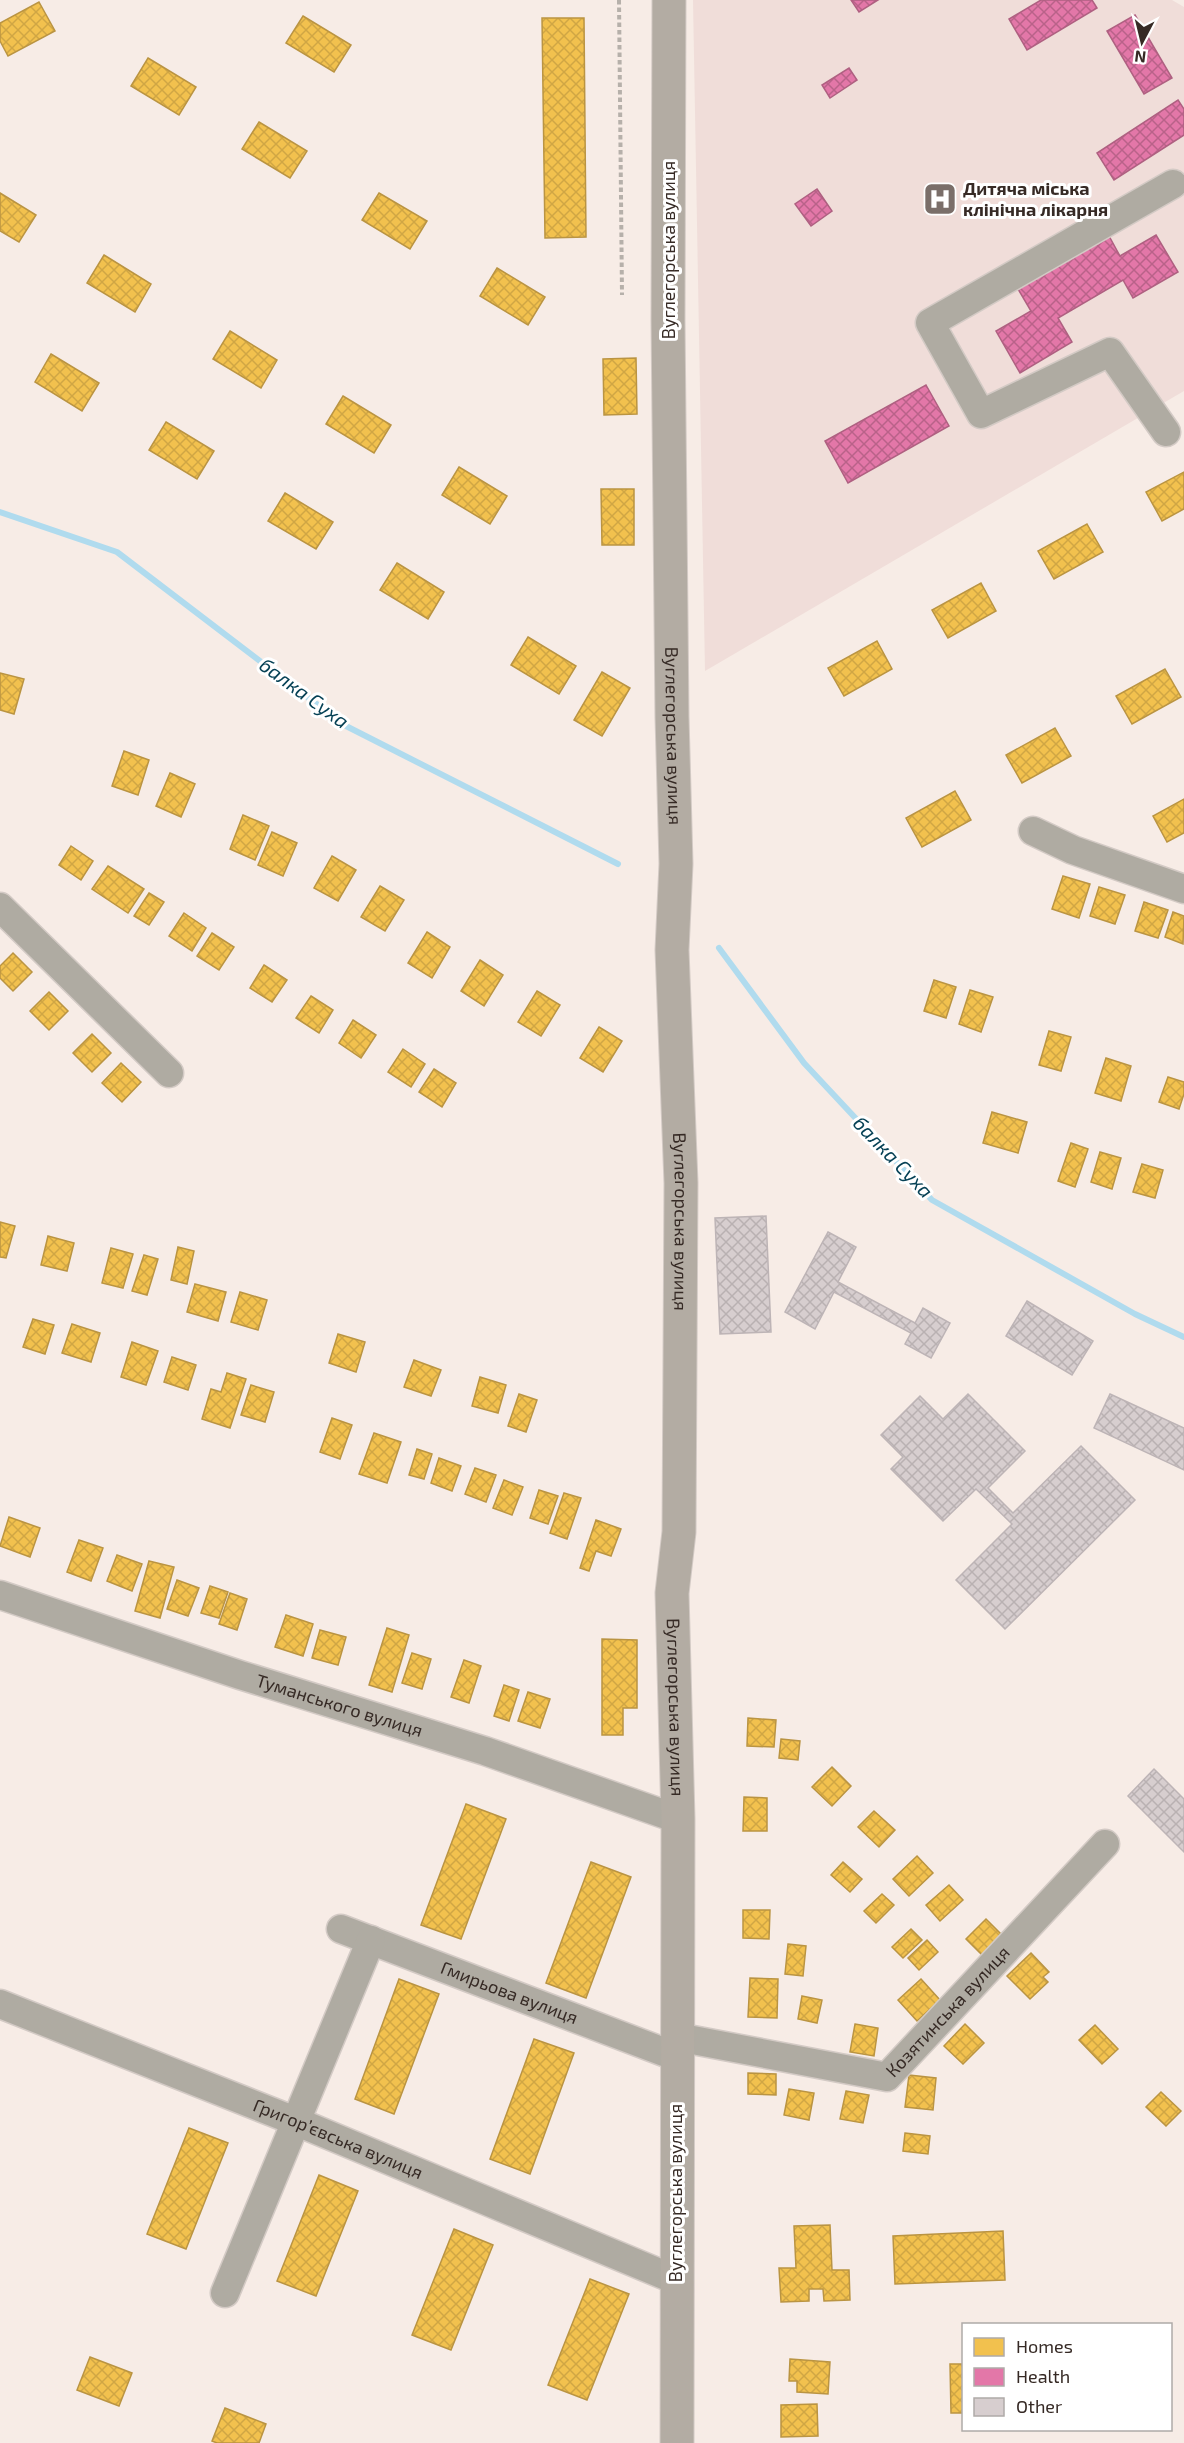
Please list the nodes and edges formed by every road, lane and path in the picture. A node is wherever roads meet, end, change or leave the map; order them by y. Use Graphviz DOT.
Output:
graph roads {
  1 [pos="619,0"];
  2 [pos="669,0"];
  3 [pos="1173,184"];
  4 [pos="622,296"];
  5 [pos="1166,432"];
  6 [pos="1033,831"];
  7 [pos="1184,889"];
  8 [pos="0,907"];
  9 [pos="169,1073"];
  10 [pos="0,1595"];
  11 [pos="678,1819"];
  12 [pos="1105,1844"];
  13 [pos="341,1929"];
  14 [pos="371,1940"];
  15 [pos="0,2004"];
  16 [pos="677,2047"];
  17 [pos="295,2121"];
  18 [pos="676,2280"];
  19 [pos="225,2293"];
  20 [pos="677,2443"];
  1 -- 4 [label="path"];
  2 -- 11 [label="main road, Вуглегорська вулиця"];
  3 -- 5 [label="street"];
  6 -- 7 [label="street"];
  8 -- 9 [label="street"];
  10 -- 11 [label="street, Туманського вулиця"];
  11 -- 16 [label="main road, Вуглегорська вулиця"];
  12 -- 16 [label="street, Козятинська вулиця"];
  13 -- 14 [label="street, Гмирьова вулиця"];
  14 -- 16 [label="street, Гмирьова вулиця"];
  14 -- 17 [label="street"];
  15 -- 17 [label="street, Григор’євська вулиця"];
  16 -- 18 [label="main road, Вуглегорська вулиця"];
  17 -- 18 [label="street, Григор’євська вулиця"];
  17 -- 19 [label="street"];
  18 -- 20 [label="main road, Вуглегорська вулиця"];
}
